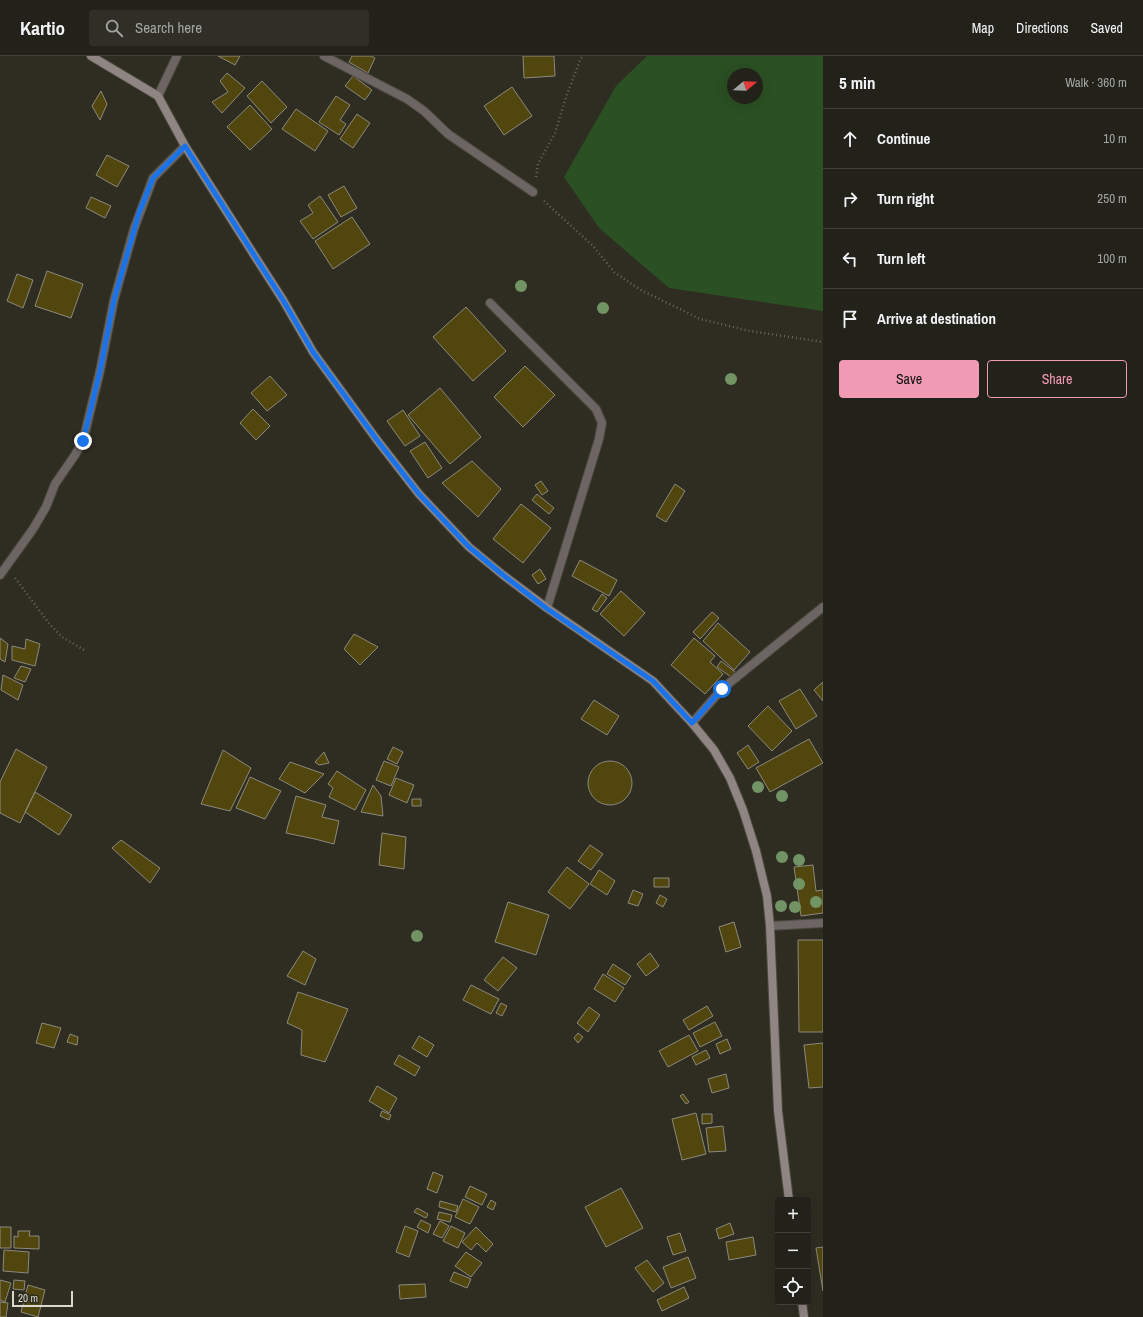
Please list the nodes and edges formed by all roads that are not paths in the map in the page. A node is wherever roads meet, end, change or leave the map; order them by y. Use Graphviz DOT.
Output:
graph roads {
  1 [pos="91,56"];
  2 [pos="177,56"];
  3 [pos="324,56"];
  4 [pos="158,96"];
  5 [pos="185,146"];
  6 [pos="533,192"];
  7 [pos="490,303"];
  8 [pos="0,575"];
  9 [pos="823,607"];
  10 [pos="546,608"];
  11 [pos="692,723"];
  12 [pos="823,923"];
  13 [pos="770,926"];
  14 [pos="789,1197"];
  15 [pos="802,1305"];
  16 [pos="804,1317"];
  1 -- 4 [label="main road"];
  2 -- 4 [label="street"];
  3 -- 6 [label="street"];
  4 -- 5 [label="main road"];
  5 -- 8 [label="street"];
  5 -- 10 [label="main road"];
  7 -- 10 [label="street"];
  9 -- 11 [label="street"];
  10 -- 11 [label="main road"];
  11 -- 13 [label="main road"];
  12 -- 13 [label="street"];
  13 -- 14 [label="main road"];
  15 -- 16 [label="main road"];
}
